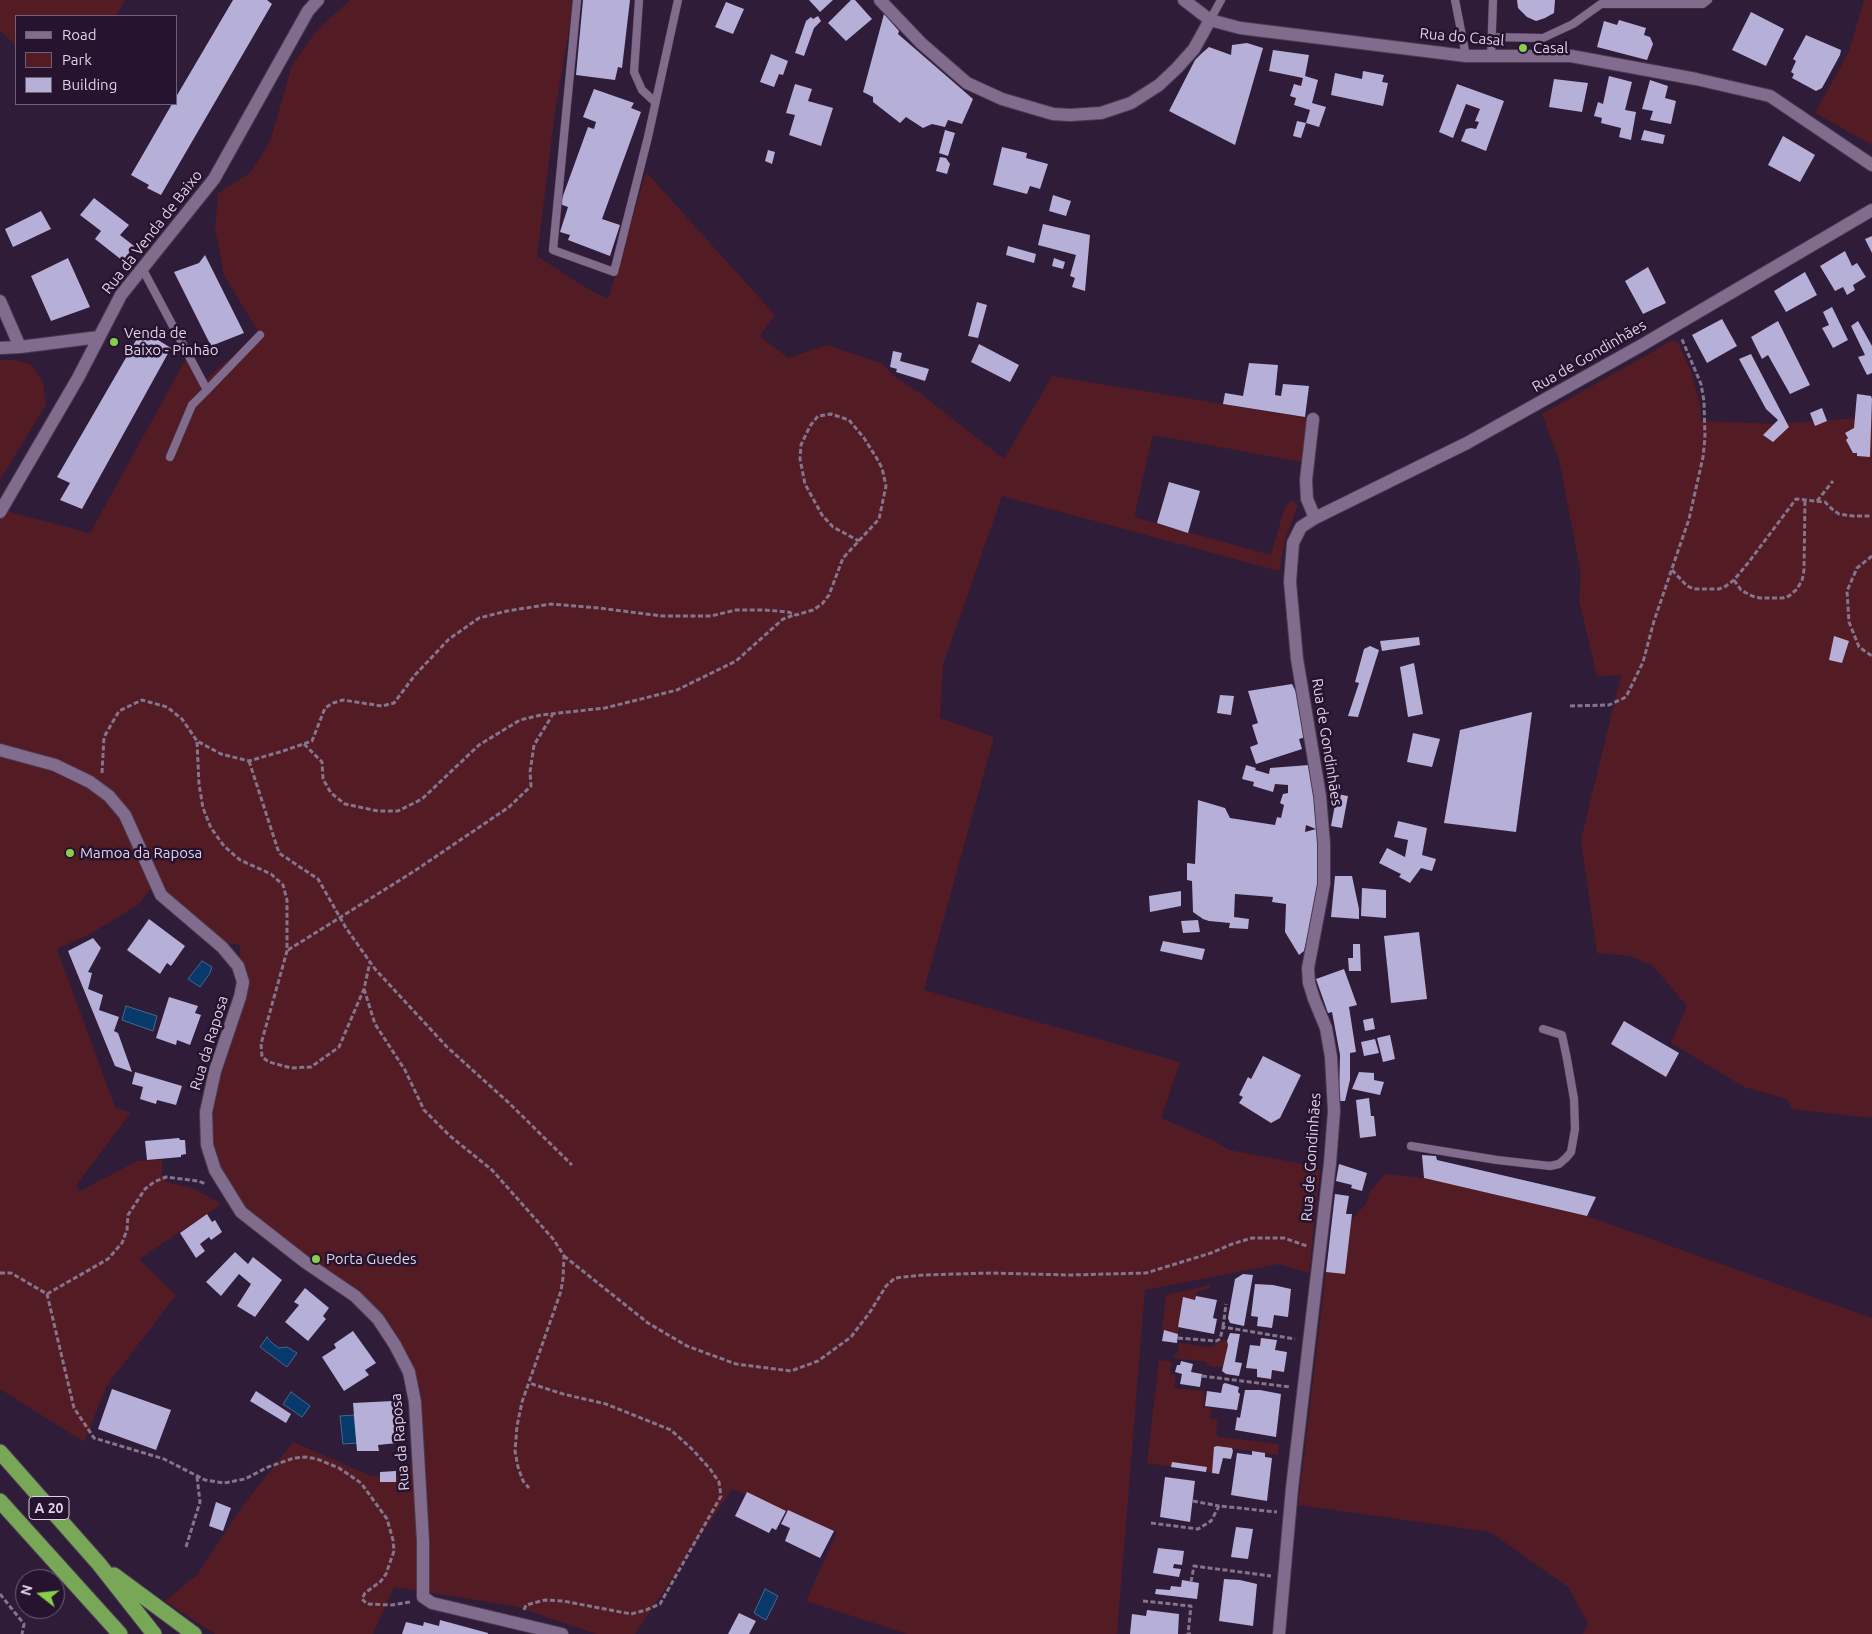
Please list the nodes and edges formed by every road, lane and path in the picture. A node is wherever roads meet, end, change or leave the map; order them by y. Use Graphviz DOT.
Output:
graph roads {
  1 [pos="318,0"];
  2 [pos="577,0"];
  3 [pos="639,0"];
  4 [pos="678,0"];
  5 [pos="880,0"];
  6 [pos="1184,0"];
  7 [pos="1221,0"];
  8 [pos="1455,0"];
  9 [pos="1493,0"];
  10 [pos="1708,0"];
  11 [pos="1210,20"];
  12 [pos="1492,37"];
  13 [pos="1466,56"];
  14 [pos="1491,58"];
  15 [pos="655,102"];
  16 [pos="1872,165"];
  17 [pos="1872,210"];
  18 [pos="142,268"];
  19 [pos="0,301"];
  20 [pos="1674,326"];
  21 [pos="260,335"];
  22 [pos="99,337"];
  23 [pos="20,347"];
  24 [pos="0,348"];
  25 [pos="207,390"];
  26 [pos="1313,419"];
  27 [pos="170,458"];
  28 [pos="1833,481"];
  29 [pos="1805,500"];
  30 [pos="1817,501"];
  31 [pos="0,512"];
  32 [pos="1872,516"];
  33 [pos="1315,518"];
  34 [pos="859,541"];
  35 [pos="1872,556"];
  36 [pos="1672,570"];
  37 [pos="1734,580"];
  38 [pos="796,615"];
  39 [pos="1872,656"];
  40 [pos="1570,706"];
  41 [pos="553,714"];
  42 [pos="197,741"];
  43 [pos="304,744"];
  44 [pos="0,750"];
  45 [pos="249,761"];
  46 [pos="102,791"];
  47 [pos="340,917"];
  48 [pos="287,951"];
  49 [pos="370,962"];
  50 [pos="364,989"];
  51 [pos="1543,1029"];
  52 [pos="1411,1146"];
  53 [pos="572,1165"];
  54 [pos="228,1193"];
  55 [pos="1320,1250"];
  56 [pos="564,1256"];
  57 [pos="0,1273"];
  58 [pos="46,1294"];
  59 [pos="1226,1304"];
  60 [pos="1223,1327"];
  61 [pos="1178,1338"];
  62 [pos="1308,1341"];
  63 [pos="1202,1376"];
  64 [pos="529,1383"];
  65 [pos="1303,1389"];
  66 [pos="0,1452"];
  67 [pos="197,1477"];
  68 [pos="529,1488"];
  69 [pos="0,1501"];
  70 [pos="1193,1502"];
  71 [pos="1219,1506"];
  72 [pos="1290,1514"];
  73 [pos="1152,1523"];
  74 [pos="186,1547"];
  75 [pos="99,1564"];
  76 [pos="1284,1578"];
  77 [pos="1191,1582"];
  78 [pos="0,1594"];
  79 [pos="425,1600"];
  80 [pos="1144,1601"];
  81 [pos="516,1629"];
  82 [pos="22,1634"];
  83 [pos="120,1634"];
  84 [pos="154,1634"];
  85 [pos="194,1634"];
  86 [pos="562,1634"];
  87 [pos="1191,1634"];
  88 [pos="1279,1634"];
  1 -- 18 [label="street, Rua da Venda de Baixo"];
  2 -- 15 [label="lane"];
  3 -- 15 [label="lane"];
  4 -- 15 [label="lane"];
  5 -- 11 [label="street"];
  6 -- 11 [label="street, Rua do Casal"];
  7 -- 11 [label="lane"];
  8 -- 13 [label="lane"];
  9 -- 12 [label="lane"];
  10 -- 12 [label="lane"];
  11 -- 13 [label="street, Rua do Casal"];
  12 -- 14 [label="lane"];
  13 -- 14 [label="street, Rua do Casal"];
  14 -- 16 [label="street, Rua do Casal"];
  17 -- 20 [label="street, Rua de Gondinhães"];
  18 -- 22 [label="street, Rua da Venda de Baixo"];
  18 -- 25 [label="lane"];
  19 -- 23 [label="street"];
  20 -- 33 [label="street, Rua de Gondinhães"];
  20 -- 36 [label="path"];
  21 -- 25 [label="lane"];
  22 -- 23 [label="street"];
  22 -- 31 [label="street, Rua da Venda de Baixo"];
  23 -- 24 [label="street"];
  25 -- 27 [label="lane"];
  26 -- 33 [label="street"];
  28 -- 30 [label="path"];
  29 -- 30 [label="path"];
  29 -- 37 [label="path"];
  29 -- 37 [label="path"];
  30 -- 32 [label="path"];
  33 -- 55 [label="street, Rua de Gondinhães"];
  34 -- 34 [label="path"];
  34 -- 38 [label="path"];
  35 -- 39 [label="path"];
  36 -- 37 [label="path"];
  36 -- 40 [label="path"];
  38 -- 41 [label="path"];
  38 -- 43 [label="path"];
  41 -- 43 [label="path"];
  41 -- 47 [label="path"];
  42 -- 45 [label="path"];
  42 -- 46 [label="path"];
  42 -- 48 [label="path"];
  43 -- 45 [label="path"];
  44 -- 46 [label="street, Rua da Raposa"];
  45 -- 47 [label="path"];
  46 -- 54 [label="street, Rua da Raposa"];
  47 -- 48 [label="path"];
  47 -- 49 [label="path"];
  48 -- 50 [label="path"];
  49 -- 50 [label="path"];
  49 -- 53 [label="path"];
  50 -- 56 [label="path"];
  51 -- 52 [label="lane"];
  54 -- 58 [label="path"];
  54 -- 79 [label="street, Rua da Raposa"];
  55 -- 56 [label="path"];
  55 -- 62 [label="street, Rua de Gondinhães"];
  56 -- 64 [label="path"];
  57 -- 58 [label="path"];
  58 -- 67 [label="path"];
  59 -- 60 [label="path"];
  60 -- 61 [label="path"];
  60 -- 62 [label="path"];
  62 -- 65 [label="street, Rua de Gondinhães"];
  63 -- 65 [label="path"];
  64 -- 68 [label="path"];
  64 -- 81 [label="path"];
  65 -- 72 [label="street, Rua de Gondinhães"];
  66 -- 75 [label="highway, A 20"];
  67 -- 74 [label="path"];
  67 -- 79 [label="path"];
  69 -- 83 [label="highway, A 20"];
  70 -- 71 [label="path"];
  71 -- 72 [label="path"];
  71 -- 73 [label="path"];
  72 -- 76 [label="street, Rua de Gondinhães"];
  75 -- 84 [label="highway, A 20"];
  75 -- 85 [label="highway"];
  76 -- 77 [label="path"];
  76 -- 88 [label="street, Rua de Gondinhães"];
  78 -- 82 [label="path"];
  79 -- 81 [label="street"];
  80 -- 87 [label="path"];
  81 -- 86 [label="street"];
}
